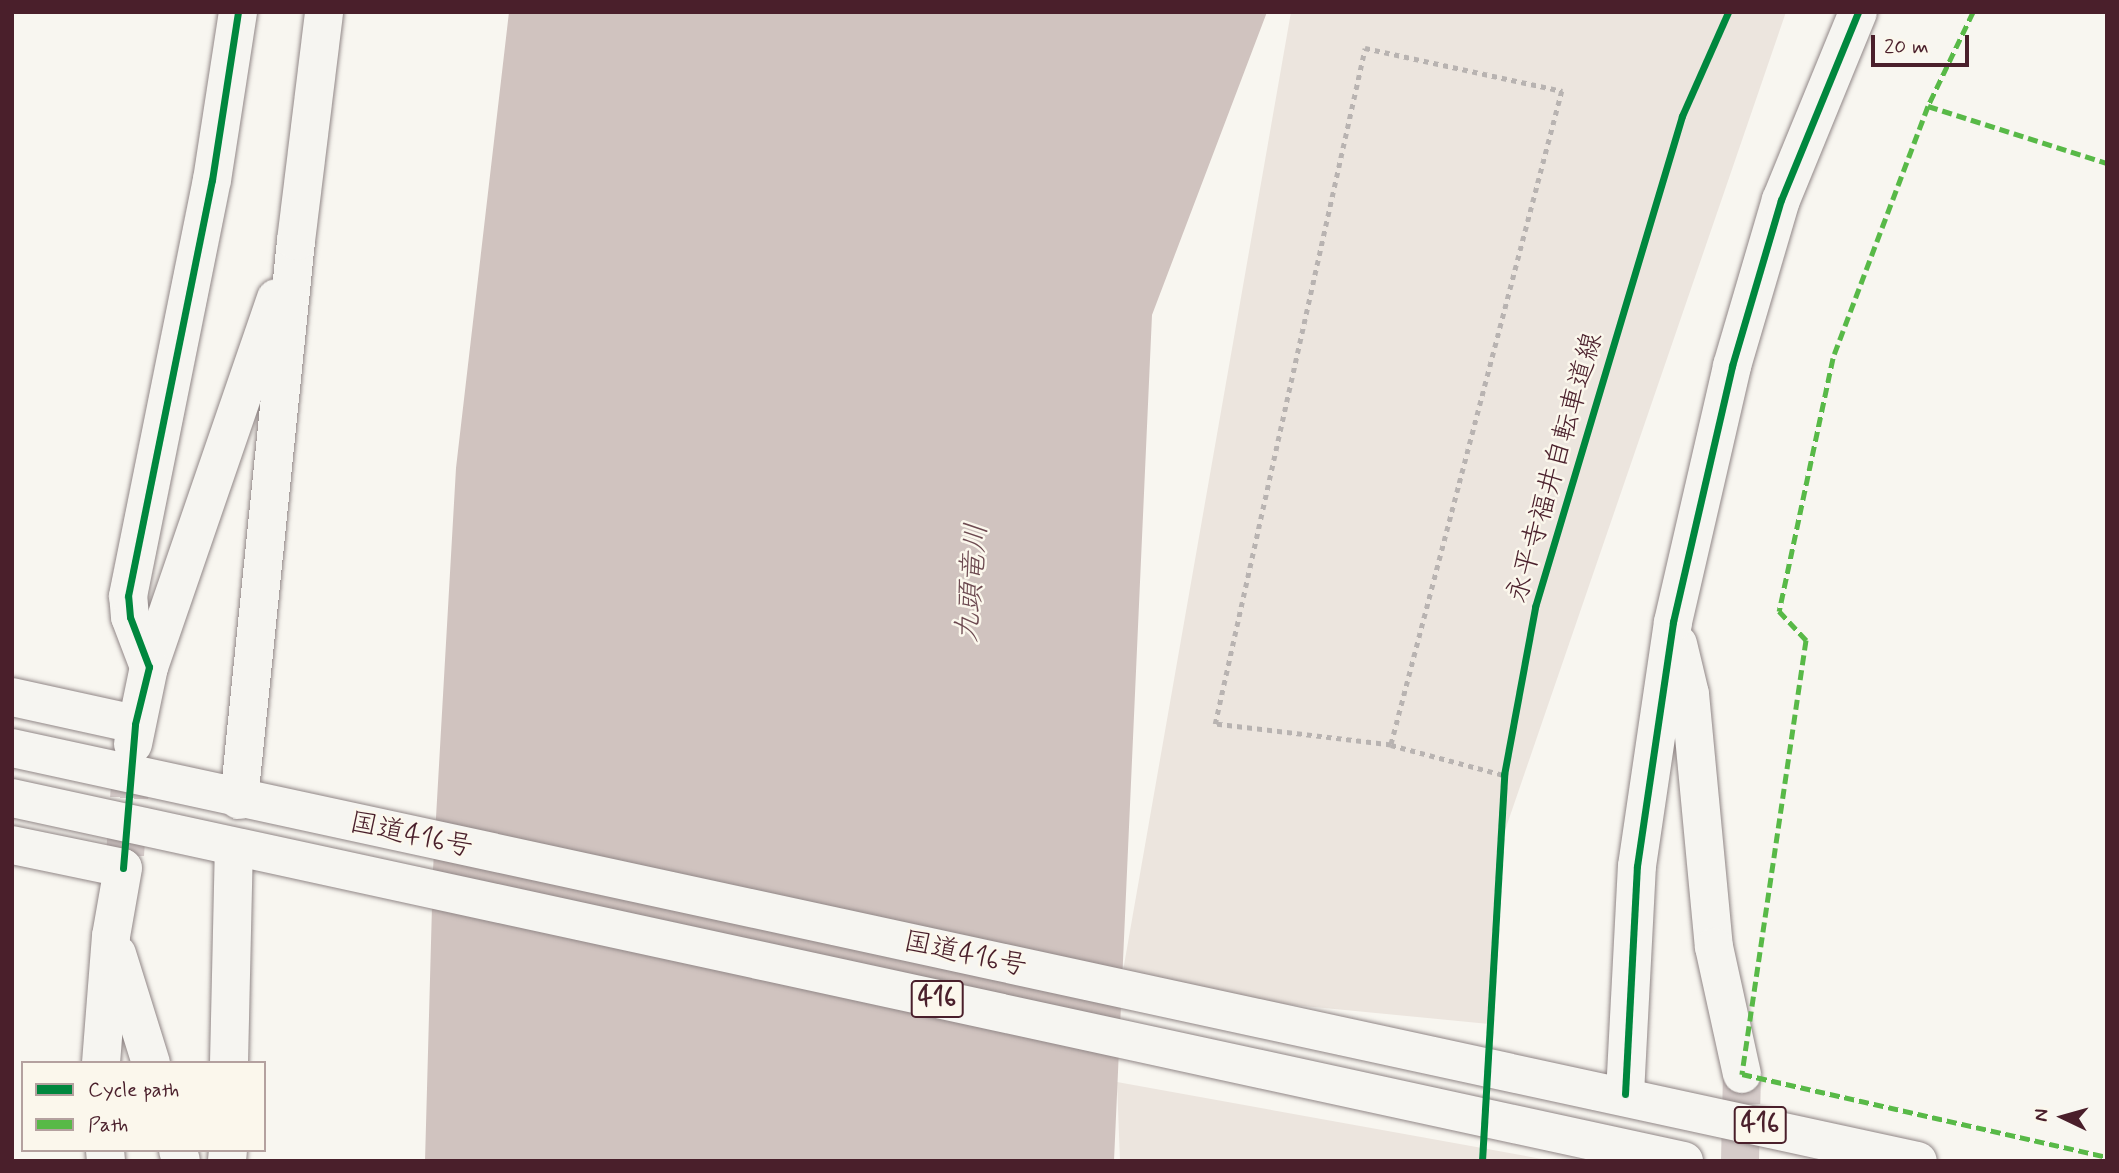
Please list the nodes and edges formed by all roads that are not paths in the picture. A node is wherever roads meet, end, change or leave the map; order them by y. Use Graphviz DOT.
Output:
graph roads {
  1 [pos="238,12"];
  2 [pos="324,12"];
  3 [pos="1858,12"];
  4 [pos="296,241"];
  5 [pos="1673,622"];
  6 [pos="149,667"];
  7 [pos="12,697"];
  8 [pos="12,748"];
  9 [pos="12,798"];
  10 [pos="239,800"];
  11 [pos="12,845"];
  12 [pos="234,847"];
  13 [pos="111,936"];
  14 [pos="101,1061"];
  15 [pos="150,1061"];
  16 [pos="229,1061"];
  17 [pos="1742,1074"];
  18 [pos="1614,1092"];
  19 [pos="1614,1150"];
  20 [pos="1685,1161"];
  21 [pos="1918,1161"];
  1 -- 6 [label="main road"];
  2 -- 4 [label="main road"];
  3 -- 5 [label="main road"];
  4 -- 6 [label="main road"];
  4 -- 10 [label="main road"];
  5 -- 17 [label="main road"];
  5 -- 18 [label="main road"];
  6 -- 7 [label="main road"];
  8 -- 10 [label="main road, 国道416号 / 416"];
  9 -- 12 [label="main road, 国道416号 / 416"];
  10 -- 18 [label="main road, 国道416号 / 416"];
  11 -- 13 [label="main road"];
  12 -- 16 [label="main road"];
  12 -- 19 [label="main road, 国道416号 / 416"];
  13 -- 14 [label="main road"];
  13 -- 15 [label="main road"];
  18 -- 21 [label="main road, 国道416号 / 416"];
  19 -- 20 [label="main road, 国道416号 / 416"];
}
